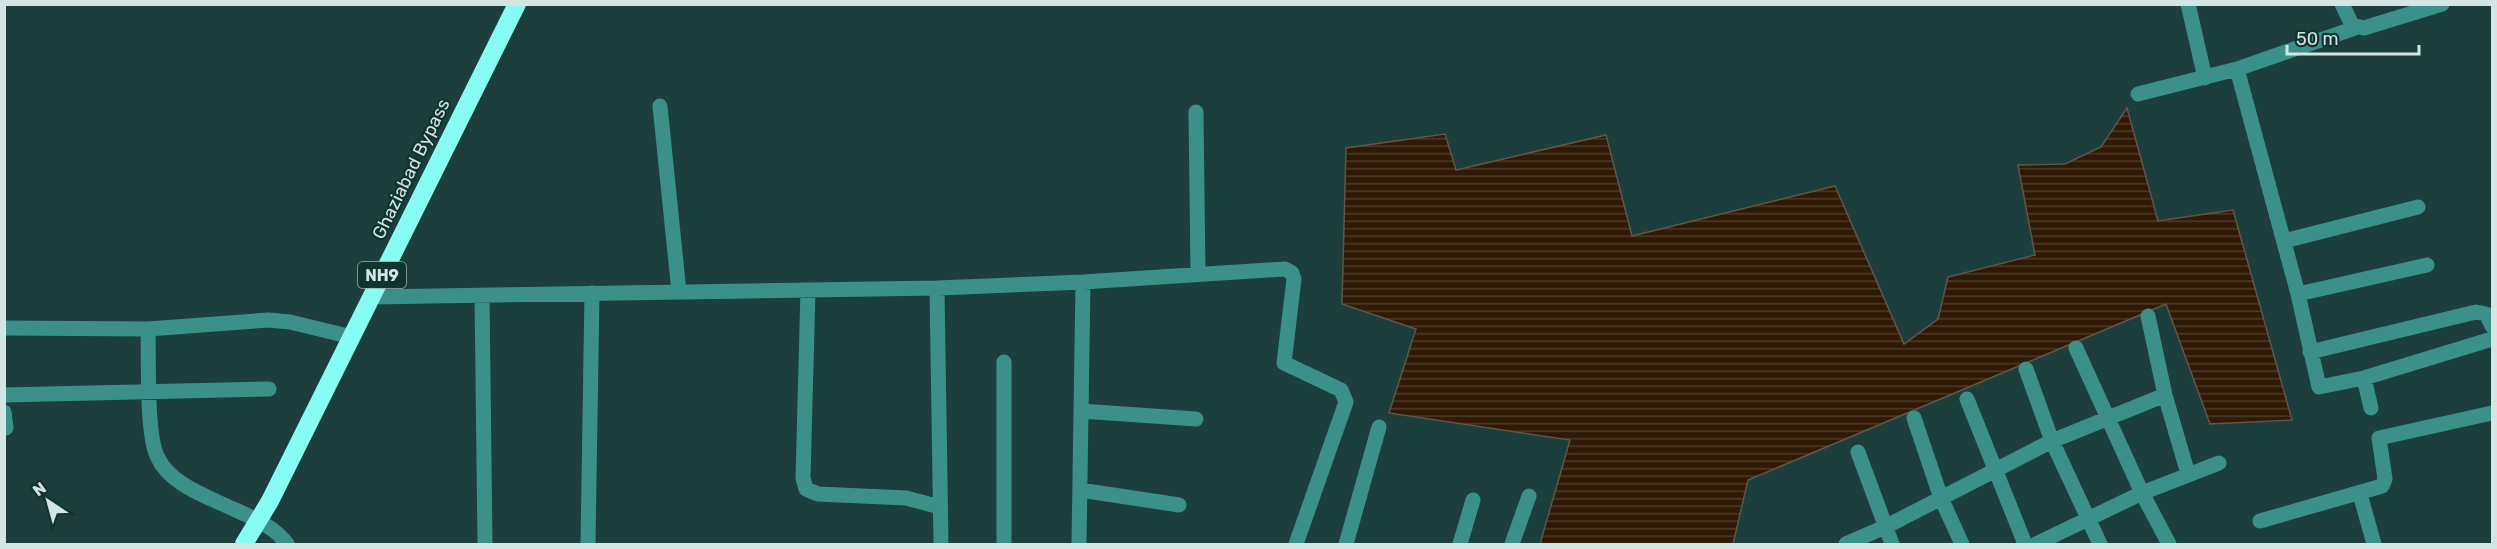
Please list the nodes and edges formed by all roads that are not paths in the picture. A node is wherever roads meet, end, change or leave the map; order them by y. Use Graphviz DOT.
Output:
graph roads {
  1 [pos="517,4"];
  2 [pos="2188,4"];
  3 [pos="2342,4"];
  4 [pos="2442,4"];
  5 [pos="2358,27"];
  6 [pos="2237,69"];
  7 [pos="2205,78"];
  8 [pos="2138,94"];
  9 [pos="660,106"];
  10 [pos="1196,112"];
  11 [pos="2418,207"];
  12 [pos="2283,241"];
  13 [pos="2427,265"];
  14 [pos="1198,274"];
  15 [pos="1083,282"];
  16 [pos="937,288"];
  17 [pos="808,290"];
  18 [pos="679,292"];
  19 [pos="592,293"];
  20 [pos="2298,294"];
  21 [pos="482,295"];
  22 [pos="372,297"];
  23 [pos="2148,316"];
  24 [pos="2493,326"];
  25 [pos="4,328"];
  26 [pos="148,329"];
  27 [pos="352,336"];
  28 [pos="2493,339"];
  29 [pos="2076,348"];
  30 [pos="2310,352"];
  31 [pos="1004,362"];
  32 [pos="2026,369"];
  33 [pos="2364,378"];
  34 [pos="269,389"];
  35 [pos="149,391"];
  36 [pos="4,395"];
  37 [pos="2166,395"];
  38 [pos="1967,399"];
  39 [pos="2371,408"];
  40 [pos="1081,411"];
  41 [pos="4,412"];
  42 [pos="2493,413"];
  43 [pos="1914,418"];
  44 [pos="2109,418"];
  45 [pos="1196,419"];
  46 [pos="1379,427"];
  47 [pos="6,428"];
  48 [pos="2052,441"];
  49 [pos="1858,452"];
  50 [pos="2219,463"];
  51 [pos="1996,471"];
  52 [pos="2188,474"];
  53 [pos="1080,490"];
  54 [pos="2142,492"];
  55 [pos="2360,494"];
  56 [pos="1529,496"];
  57 [pos="1941,498"];
  58 [pos="1473,500"];
  59 [pos="1179,505"];
  60 [pos="940,507"];
  61 [pos="2086,519"];
  62 [pos="258,521"];
  63 [pos="2259,521"];
  64 [pos="1885,528"];
  65 [pos="244,544"];
  66 [pos="287,544"];
  67 [pos="485,544"];
  68 [pos="588,544"];
  69 [pos="940,544"];
  70 [pos="1004,544"];
  71 [pos="1078,544"];
  72 [pos="1296,544"];
  73 [pos="1346,544"];
  74 [pos="1460,544"];
  75 [pos="1512,544"];
  76 [pos="1846,544"];
  77 [pos="1892,544"];
  78 [pos="1962,544"];
  79 [pos="2025,544"];
  80 [pos="2036,544"];
  81 [pos="2100,544"];
  82 [pos="2169,544"];
  83 [pos="2374,544"];
  1 -- 22 [label="highway, Ghaziabad Bypass / NH9"];
  2 -- 7 [label="street"];
  3 -- 5 [label="street"];
  4 -- 5 [label="street"];
  5 -- 6 [label="street"];
  6 -- 7 [label="street"];
  6 -- 12 [label="street"];
  7 -- 8 [label="street"];
  9 -- 18 [label="street"];
  10 -- 14 [label="street"];
  11 -- 12 [label="street"];
  12 -- 20 [label="street"];
  13 -- 20 [label="street"];
  14 -- 15 [label="street"];
  14 -- 72 [label="street"];
  15 -- 16 [label="street"];
  15 -- 40 [label="street"];
  16 -- 17 [label="street"];
  16 -- 60 [label="street"];
  17 -- 18 [label="street"];
  17 -- 60 [label="street"];
  18 -- 19 [label="street"];
  19 -- 21 [label="street"];
  19 -- 68 [label="street"];
  20 -- 30 [label="street"];
  21 -- 22 [label="street"];
  21 -- 67 [label="street"];
  22 -- 27 [label="highway, Ghaziabad Bypass / NH9"];
  23 -- 37 [label="street"];
  24 -- 30 [label="street"];
  25 -- 26 [label="street"];
  26 -- 27 [label="street"];
  26 -- 35 [label="street"];
  27 -- 62 [label="highway, Ghaziabad Bypass / NH9"];
  28 -- 33 [label="street"];
  29 -- 44 [label="street"];
  30 -- 33 [label="street"];
  31 -- 70 [label="street"];
  32 -- 48 [label="street"];
  33 -- 39 [label="street"];
  34 -- 35 [label="street"];
  35 -- 36 [label="street"];
  35 -- 62 [label="street"];
  37 -- 44 [label="street"];
  37 -- 52 [label="street"];
  38 -- 51 [label="street"];
  40 -- 45 [label="street"];
  40 -- 53 [label="street"];
  41 -- 47 [label="street"];
  42 -- 55 [label="street"];
  43 -- 57 [label="street"];
  44 -- 48 [label="street"];
  44 -- 54 [label="street"];
  46 -- 73 [label="street"];
  48 -- 51 [label="street"];
  48 -- 61 [label="street"];
  49 -- 64 [label="street"];
  50 -- 52 [label="street"];
  51 -- 57 [label="street"];
  51 -- 79 [label="street"];
  52 -- 54 [label="street"];
  53 -- 59 [label="street"];
  53 -- 71 [label="street"];
  54 -- 61 [label="street"];
  54 -- 82 [label="street"];
  55 -- 63 [label="street"];
  55 -- 83 [label="street"];
  56 -- 75 [label="street"];
  57 -- 64 [label="street"];
  57 -- 78 [label="street"];
  58 -- 74 [label="street"];
  60 -- 69 [label="street"];
  61 -- 80 [label="street"];
  61 -- 81 [label="street"];
  62 -- 65 [label="highway, Ghaziabad Bypass / NH9"];
  62 -- 66 [label="street"];
  64 -- 76 [label="street"];
  64 -- 77 [label="street"];
}
